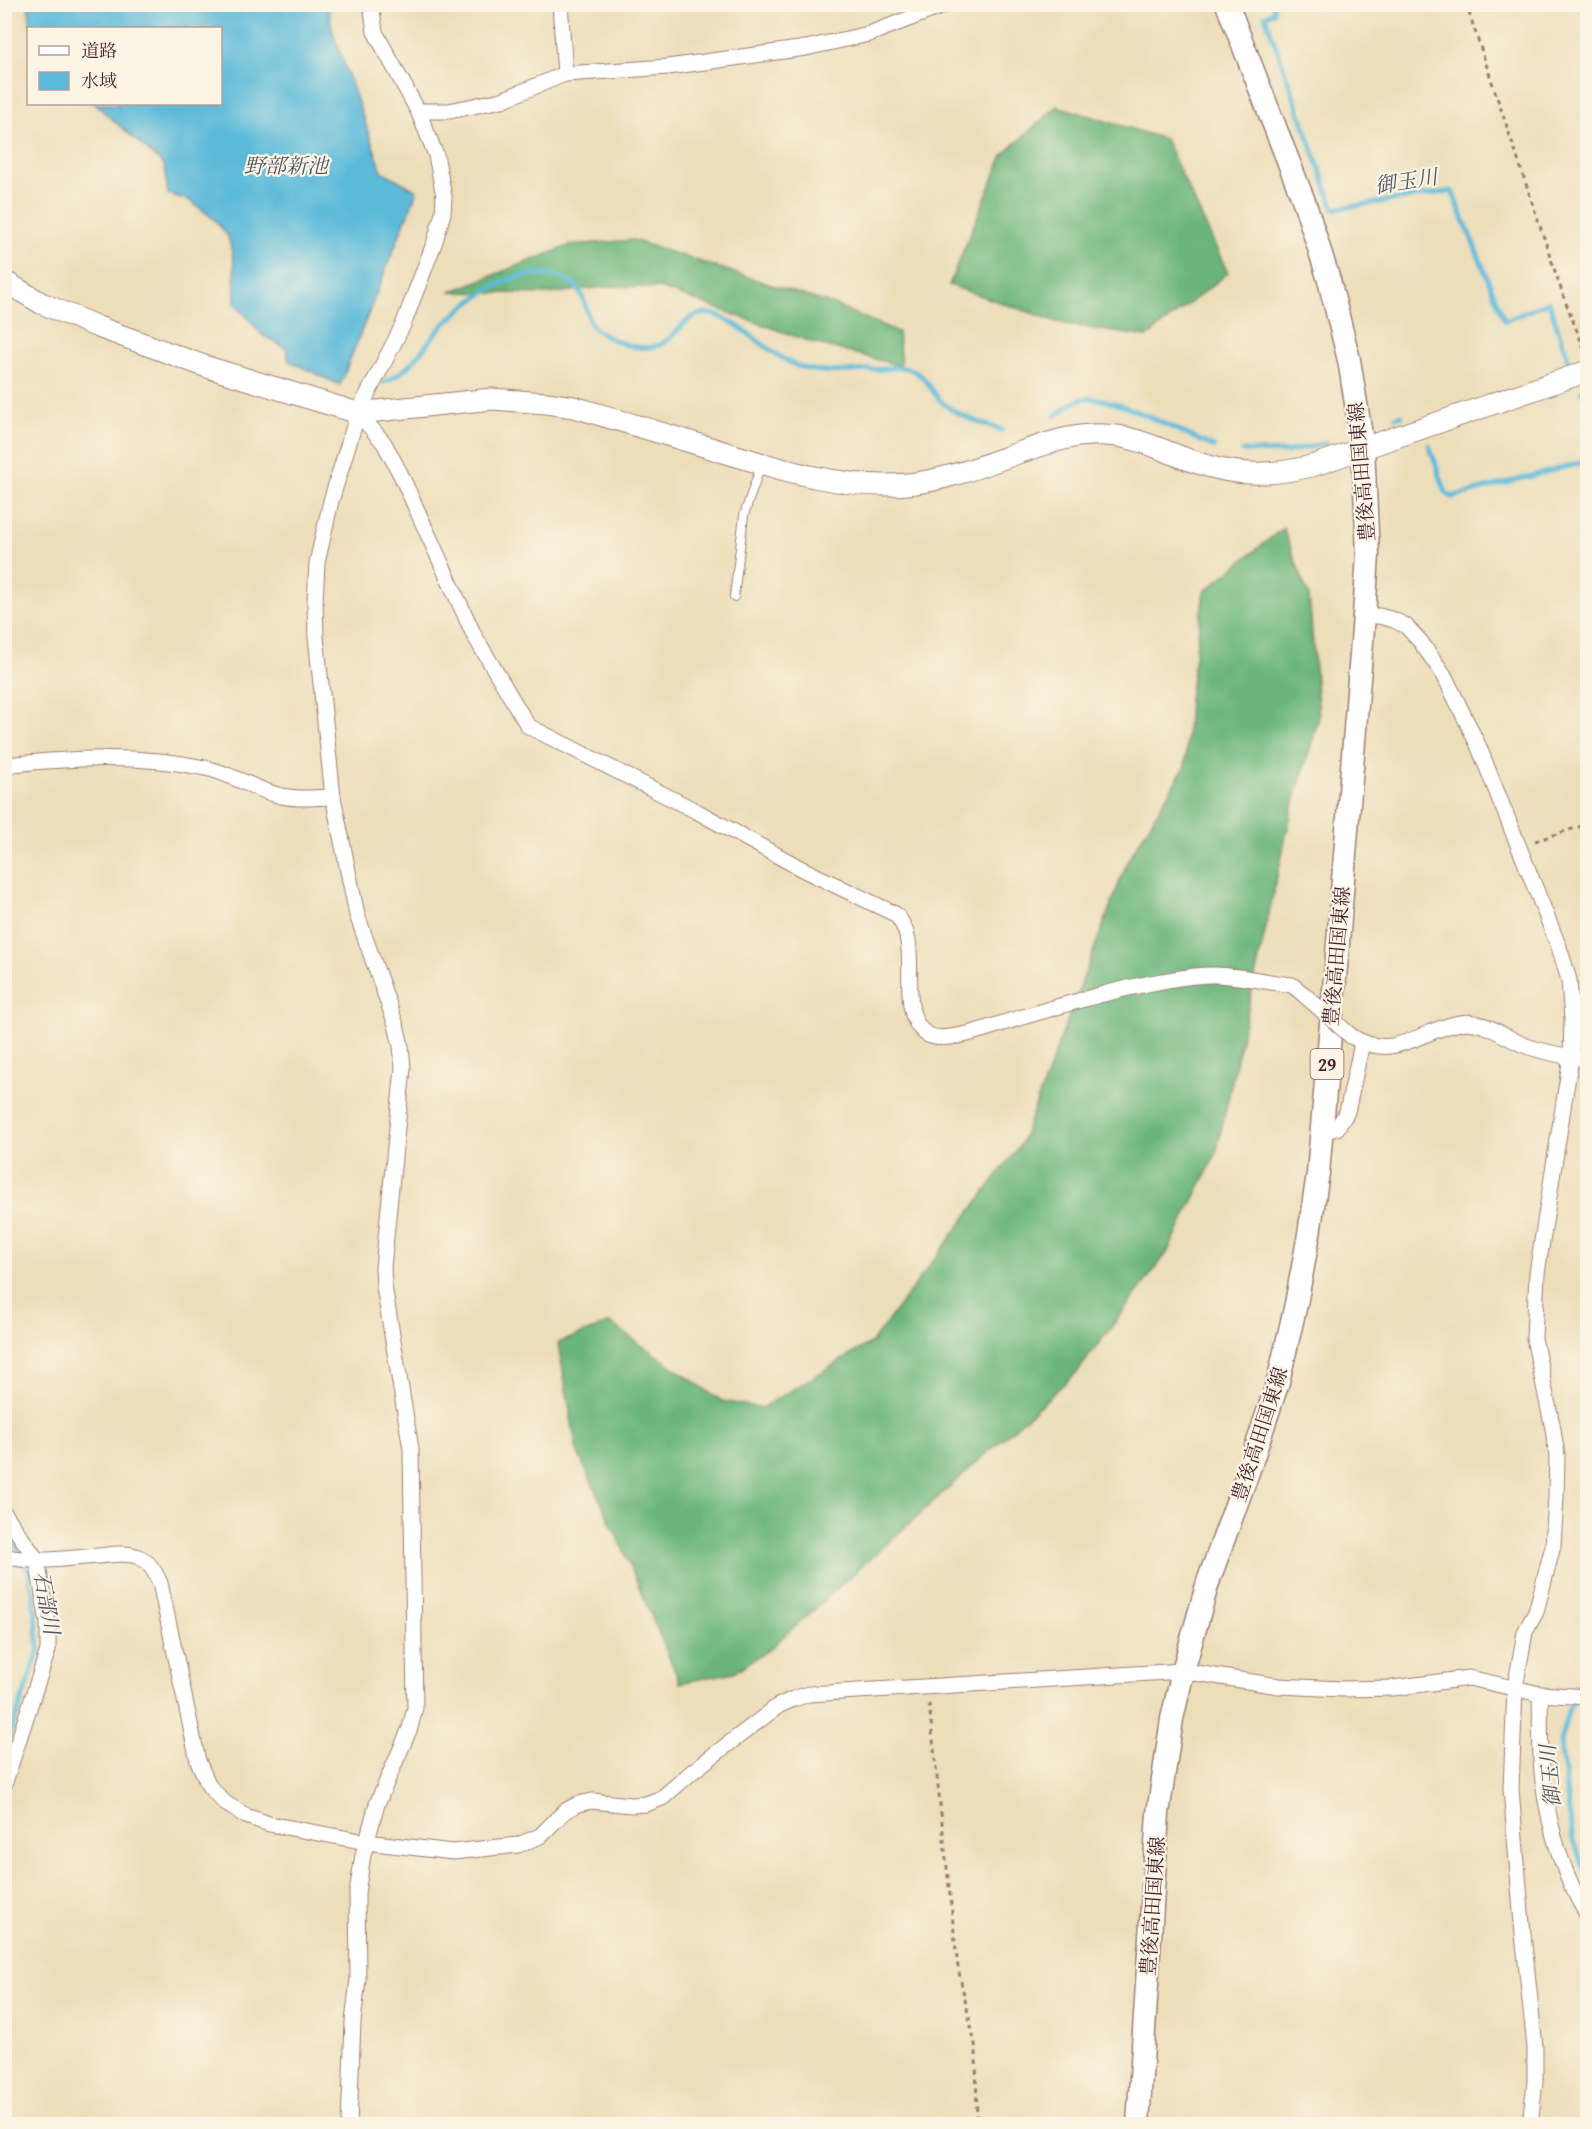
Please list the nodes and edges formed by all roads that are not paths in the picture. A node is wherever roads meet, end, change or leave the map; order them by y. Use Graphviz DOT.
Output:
graph roads {
  1 [pos="372,4"];
  2 [pos="560,4"];
  3 [pos="948,4"];
  4 [pos="1227,4"];
  5 [pos="566,74"];
  6 [pos="418,111"];
  7 [pos="4,281"];
  8 [pos="1587,371"];
  9 [pos="357,413"];
  10 [pos="1363,447"];
  11 [pos="761,463"];
  12 [pos="735,597"];
  13 [pos="1365,616"];
  14 [pos="4,765"];
  15 [pos="333,797"];
  16 [pos="1357,1039"];
  17 [pos="1571,1057"];
  18 [pos="1587,1059"];
  19 [pos="1321,1132"];
  20 [pos="4,1513"];
  21 [pos="20,1559"];
  22 [pos="1183,1671"];
  23 [pos="1515,1688"];
  24 [pos="1540,1694"];
  25 [pos="1587,1697"];
  26 [pos="4,1785"];
  27 [pos="366,1842"];
  28 [pos="1587,1916"];
  29 [pos="349,2124"];
  30 [pos="1138,2124"];
  31 [pos="1530,2124"];
  1 -- 6 [label="street"];
  2 -- 5 [label="street"];
  3 -- 5 [label="street"];
  4 -- 10 [label="main road, 豊後高田国東線 / 29"];
  5 -- 6 [label="street"];
  6 -- 9 [label="street"];
  7 -- 9 [label="street"];
  8 -- 10 [label="street"];
  9 -- 11 [label="street"];
  9 -- 15 [label="street"];
  9 -- 16 [label="street, bridge"];
  10 -- 11 [label="street"];
  10 -- 13 [label="main road, 豊後高田国東線 / 29"];
  11 -- 12 [label="lane"];
  13 -- 17 [label="street"];
  13 -- 19 [label="main road, 豊後高田国東線 / 29"];
  14 -- 15 [label="street"];
  15 -- 27 [label="street"];
  16 -- 17 [label="street"];
  16 -- 19 [label="street"];
  17 -- 18 [label="street"];
  17 -- 23 [label="street"];
  19 -- 22 [label="main road, 豊後高田国東線 / 29"];
  20 -- 21 [label="street"];
  21 -- 26 [label="street"];
  21 -- 27 [label="street"];
  22 -- 23 [label="street"];
  22 -- 27 [label="street"];
  22 -- 30 [label="main road, 豊後高田国東線 / 29"];
  23 -- 24 [label="street"];
  23 -- 31 [label="street"];
  24 -- 25 [label="street"];
  24 -- 28 [label="street"];
  27 -- 29 [label="street"];
}
